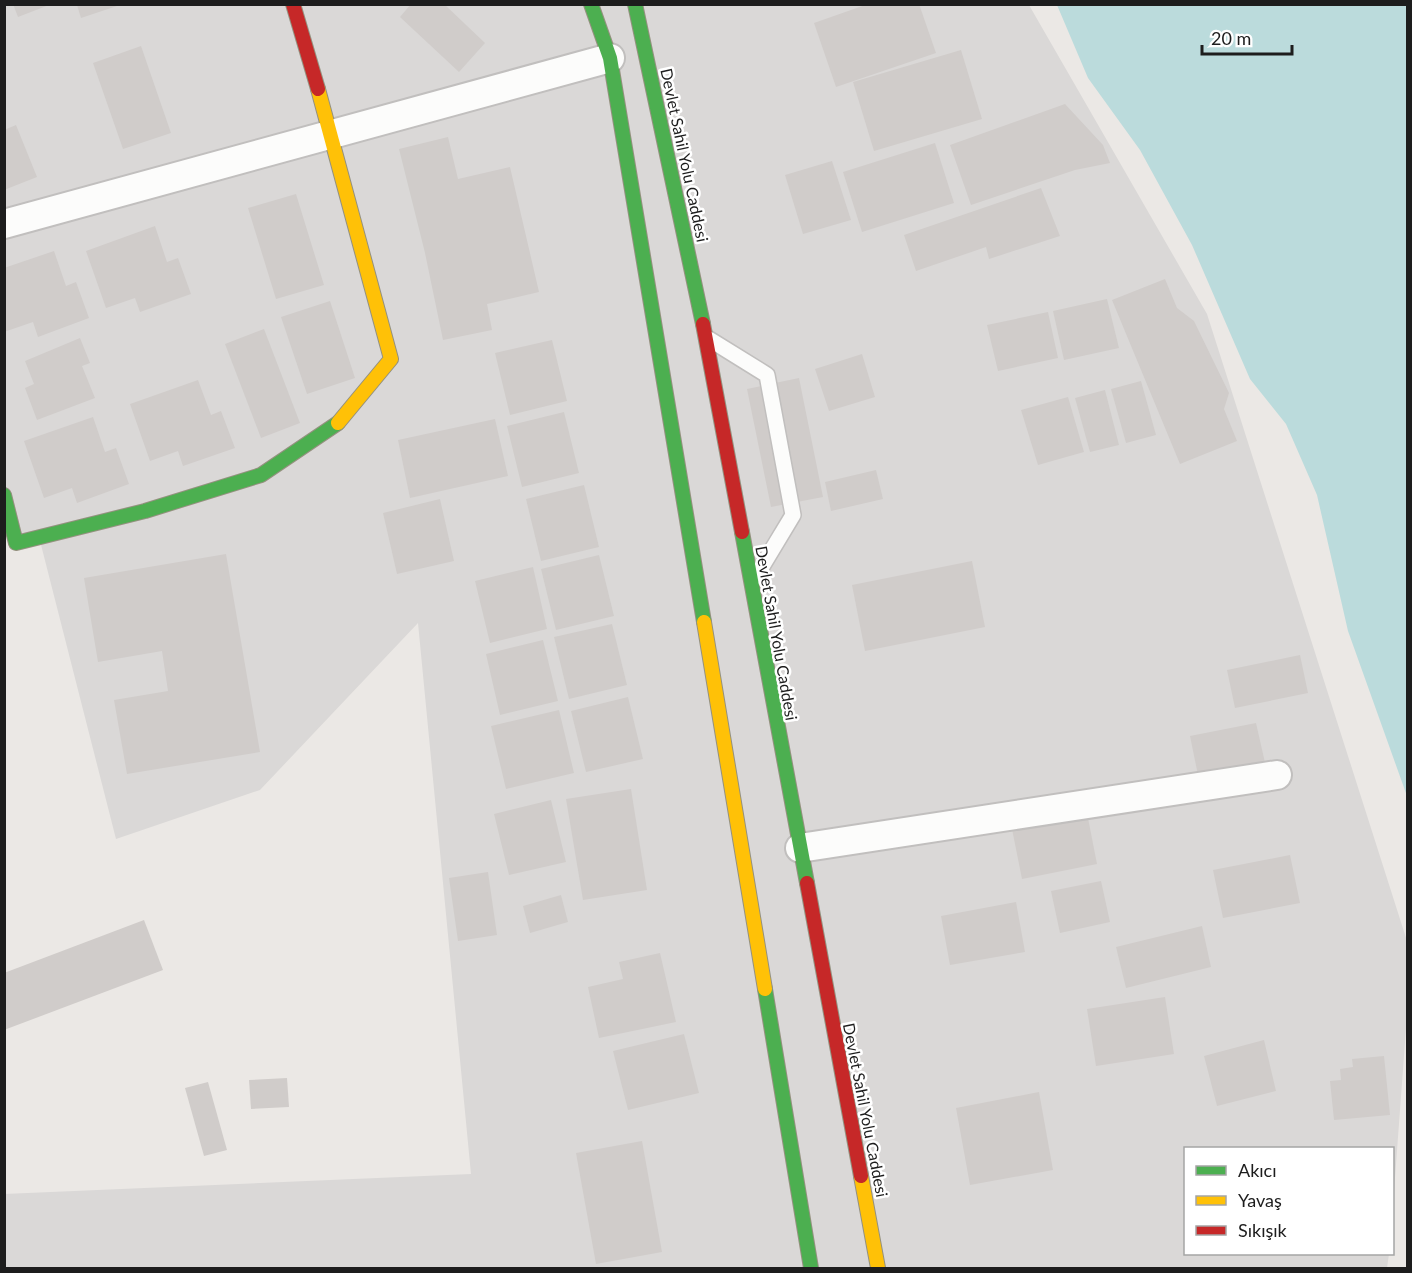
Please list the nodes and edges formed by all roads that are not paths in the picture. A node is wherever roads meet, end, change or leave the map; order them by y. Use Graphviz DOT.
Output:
graph roads {
  1 [pos="293,4"];
  2 [pos="591,4"];
  3 [pos="635,4"];
  4 [pos="610,58"];
  5 [pos="332,134"];
  6 [pos="4,224"];
  7 [pos="706,338"];
  8 [pos="4,495"];
  9 [pos="752,584"];
  10 [pos="1277,775"];
  11 [pos="800,848"];
  12 [pos="811,1269"];
  13 [pos="878,1269"];
  1 -- 5 [label="main road"];
  2 -- 4 [label="main road"];
  3 -- 7 [label="main road, Devlet Sahil Yolu Caddesi"];
  4 -- 5 [label="street"];
  4 -- 12 [label="main road"];
  5 -- 6 [label="street"];
  5 -- 8 [label="main road"];
  7 -- 9 [label="main road, Devlet Sahil Yolu Caddesi"];
  7 -- 9 [label="lane"];
  9 -- 11 [label="main road, Devlet Sahil Yolu Caddesi"];
  10 -- 11 [label="street"];
  11 -- 13 [label="main road, Devlet Sahil Yolu Caddesi"];
}
